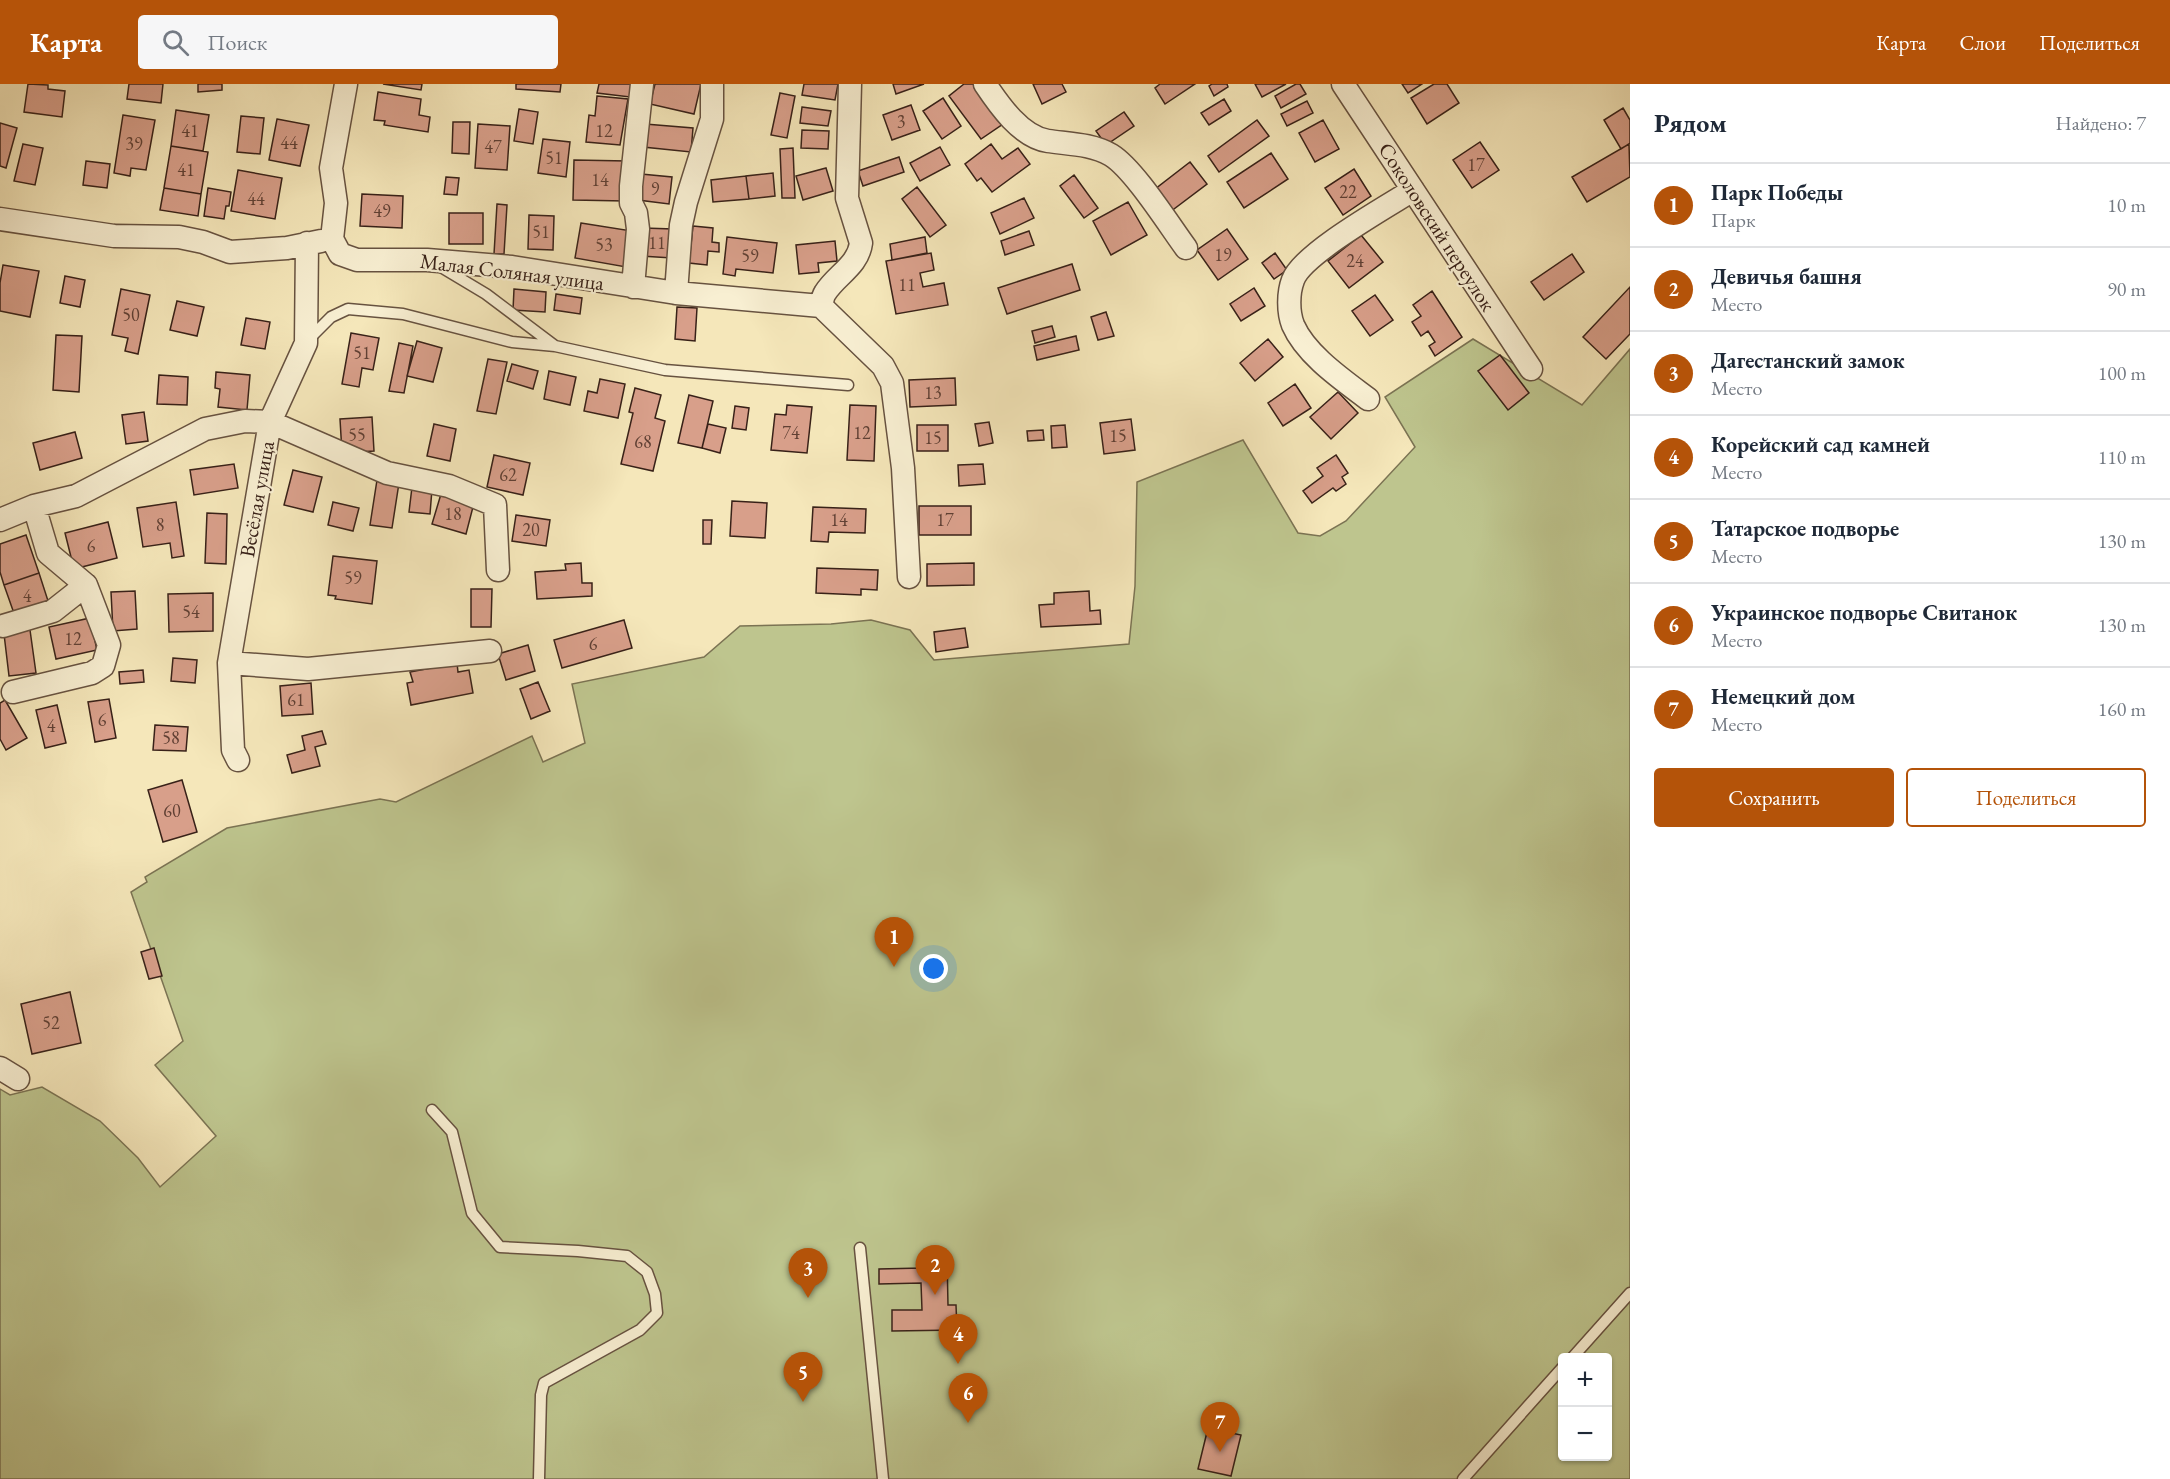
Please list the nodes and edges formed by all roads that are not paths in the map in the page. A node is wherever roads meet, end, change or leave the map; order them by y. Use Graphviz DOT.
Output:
graph roads {
  1 [pos="346,84"];
  2 [pos="642,84"];
  3 [pos="712,84"];
  4 [pos="850,84"];
  5 [pos="985,84"];
  6 [pos="1343,84"];
  7 [pos="1413,190"];
  8 [pos="0,219"];
  9 [pos="332,239"];
  10 [pos="307,243"];
  11 [pos="1186,248"];
  12 [pos="428,260"];
  13 [pos="633,287"];
  14 [pos="676,293"];
  15 [pos="821,306"];
  16 [pos="306,343"];
  17 [pos="555,346"];
  18 [pos="1531,369"];
  19 [pos="848,385"];
  20 [pos="1368,399"];
  21 [pos="270,422"];
  22 [pos="34,506"];
  23 [pos="0,520"];
  24 [pos="498,570"];
  25 [pos="909,577"];
  26 [pos="86,585"];
  27 [pos="3,626"];
  28 [pos="490,651"];
  29 [pos="229,663"];
  30 [pos="13,692"];
  31 [pos="238,760"];
  32 [pos="432,1110"];
  33 [pos="860,1248"];
  34 [pos="1630,1293"];
  35 [pos="1576,1353"];
  36 [pos="1558,1374"];
  37 [pos="539,1479"];
  38 [pos="883,1479"];
  39 [pos="1463,1479"];
  1 -- 9 [label="street"];
  2 -- 13 [label="street"];
  3 -- 14 [label="street"];
  4 -- 15 [label="street"];
  5 -- 11 [label="street"];
  6 -- 7 [label="street, Соколовский переулок"];
  7 -- 18 [label="street, Соколовский переулок"];
  7 -- 20 [label="street"];
  8 -- 10 [label="street"];
  9 -- 10 [label="street"];
  9 -- 12 [label="street, Малая Соляная улица"];
  10 -- 16 [label="street, Весёлая улица"];
  12 -- 13 [label="street, Малая Соляная улица"];
  12 -- 17 [label="lane"];
  13 -- 14 [label="street, Малая Соляная улица"];
  14 -- 15 [label="street, Малая Соляная улица"];
  15 -- 25 [label="street"];
  16 -- 17 [label="lane"];
  16 -- 21 [label="street, Весёлая улица"];
  17 -- 19 [label="lane"];
  21 -- 22 [label="street"];
  21 -- 24 [label="street"];
  21 -- 29 [label="street, Весёлая улица"];
  22 -- 23 [label="street"];
  22 -- 26 [label="street"];
  26 -- 27 [label="street"];
  26 -- 30 [label="street"];
  28 -- 29 [label="street"];
  29 -- 31 [label="street, Весёлая улица"];
  32 -- 37 [label="lane"];
  33 -- 38 [label="lane"];
  34 -- 35 [label="lane"];
  36 -- 39 [label="lane"];
}
